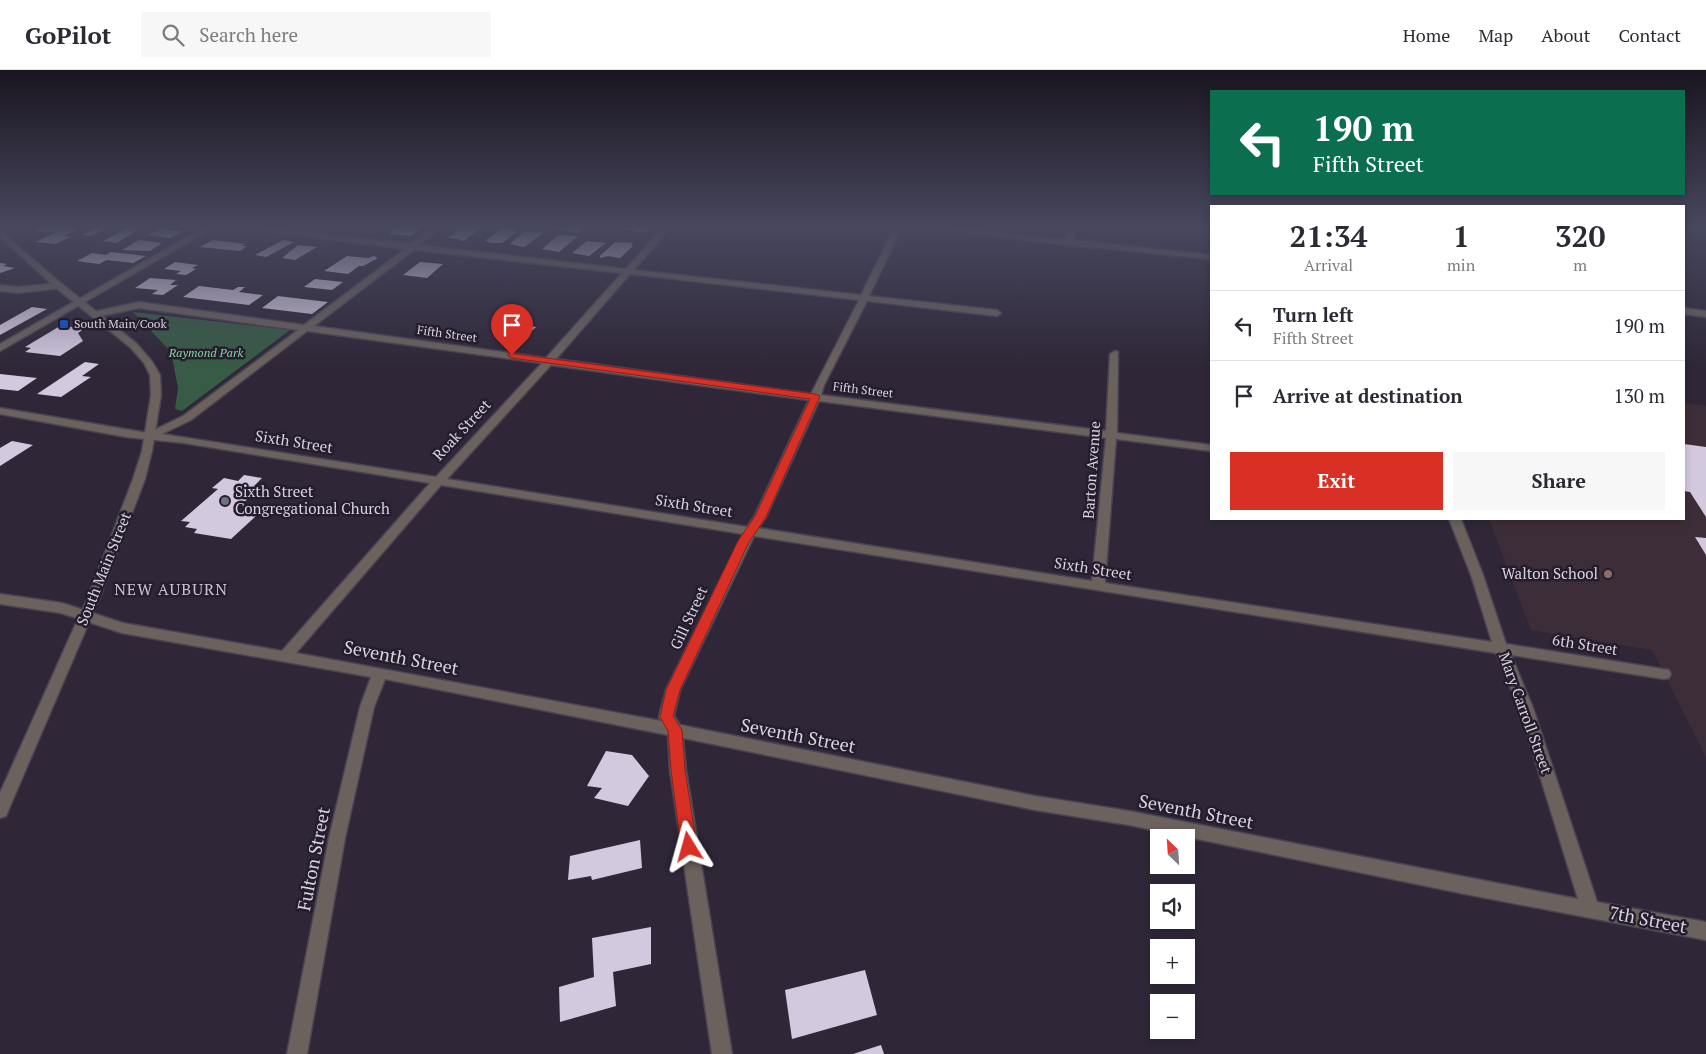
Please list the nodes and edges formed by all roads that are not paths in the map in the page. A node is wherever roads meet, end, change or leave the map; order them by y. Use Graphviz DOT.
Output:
graph roads {
  1 [pos="46,274"];
  2 [pos="129,274"];
  3 [pos="376,274"];
  4 [pos="626,274"];
  5 [pos="645,274"];
  6 [pos="876,274"];
  7 [pos="59,286"];
  8 [pos="0,288"];
  9 [pos="864,298"];
  10 [pos="80,302"];
  11 [pos="1685,311"];
  12 [pos="997,313"];
  13 [pos="96,314"];
  14 [pos="1706,314"];
  15 [pos="305,327"];
  16 [pos="0,348"];
  17 [pos="1115,354"];
  18 [pos="549,360"];
  19 [pos="815,396"];
  20 [pos="0,411"];
  21 [pos="1111,434"];
  22 [pos="150,436"];
  23 [pos="1210,448"];
  24 [pos="438,480"];
  25 [pos="1455,520"];
  26 [pos="750,531"];
  27 [pos="1098,587"];
  28 [pos="0,598"];
  29 [pos="86,616"];
  30 [pos="1501,649"];
  31 [pos="285,656"];
  32 [pos="380,673"];
  33 [pos="1664,674"];
  34 [pos="675,730"];
  35 [pos="0,811"];
  36 [pos="1590,908"];
  37 [pos="1706,931"];
  38 [pos="297,1054"];
  39 [pos="722,1054"];
  1 -- 7 [label="street, South Main Street"];
  2 -- 10 [label="street"];
  3 -- 15 [label="street"];
  4 -- 18 [label="street, Roak Street"];
  5 -- 9 [label="street"];
  6 -- 9 [label="street, Gill Street"];
  7 -- 8 [label="street"];
  7 -- 10 [label="street, South Main Street"];
  9 -- 12 [label="street"];
  9 -- 19 [label="street, Gill Street"];
  10 -- 13 [label="street, South Main Street"];
  10 -- 16 [label="street"];
  11 -- 14 [label="street"];
  13 -- 15 [label="street, Fifth Street"];
  13 -- 22 [label="street, South Main Street"];
  15 -- 18 [label="street, Fifth Street"];
  15 -- 22 [label="street"];
  17 -- 21 [label="street, Barton Avenue"];
  18 -- 19 [label="street, Fifth Street"];
  18 -- 24 [label="street, Roak Street"];
  19 -- 21 [label="street, Fifth Street"];
  19 -- 26 [label="street, Gill Street"];
  20 -- 22 [label="street, Sixth Street"];
  21 -- 23 [label="street, Fifth Street"];
  21 -- 27 [label="street, Barton Avenue"];
  22 -- 24 [label="street, Sixth Street"];
  22 -- 29 [label="street, South Main Street"];
  24 -- 26 [label="street, Sixth Street"];
  24 -- 31 [label="street, Roak Street"];
  25 -- 30 [label="street, Mary Carroll Street"];
  26 -- 27 [label="street, Sixth Street"];
  26 -- 34 [label="street, Gill Street"];
  27 -- 30 [label="street, Sixth Street"];
  28 -- 29 [label="street, Seventh Street"];
  29 -- 31 [label="street, Seventh Street"];
  29 -- 35 [label="street, South Main Street"];
  30 -- 33 [label="street, 6th Street"];
  30 -- 36 [label="street, Mary Carroll Street"];
  31 -- 32 [label="street, Seventh Street"];
  32 -- 34 [label="street, Seventh Street"];
  32 -- 38 [label="street, Fulton Street"];
  34 -- 36 [label="street, Seventh Street"];
  34 -- 39 [label="street, Gill Street"];
  36 -- 37 [label="street, 7th Street"];
}
